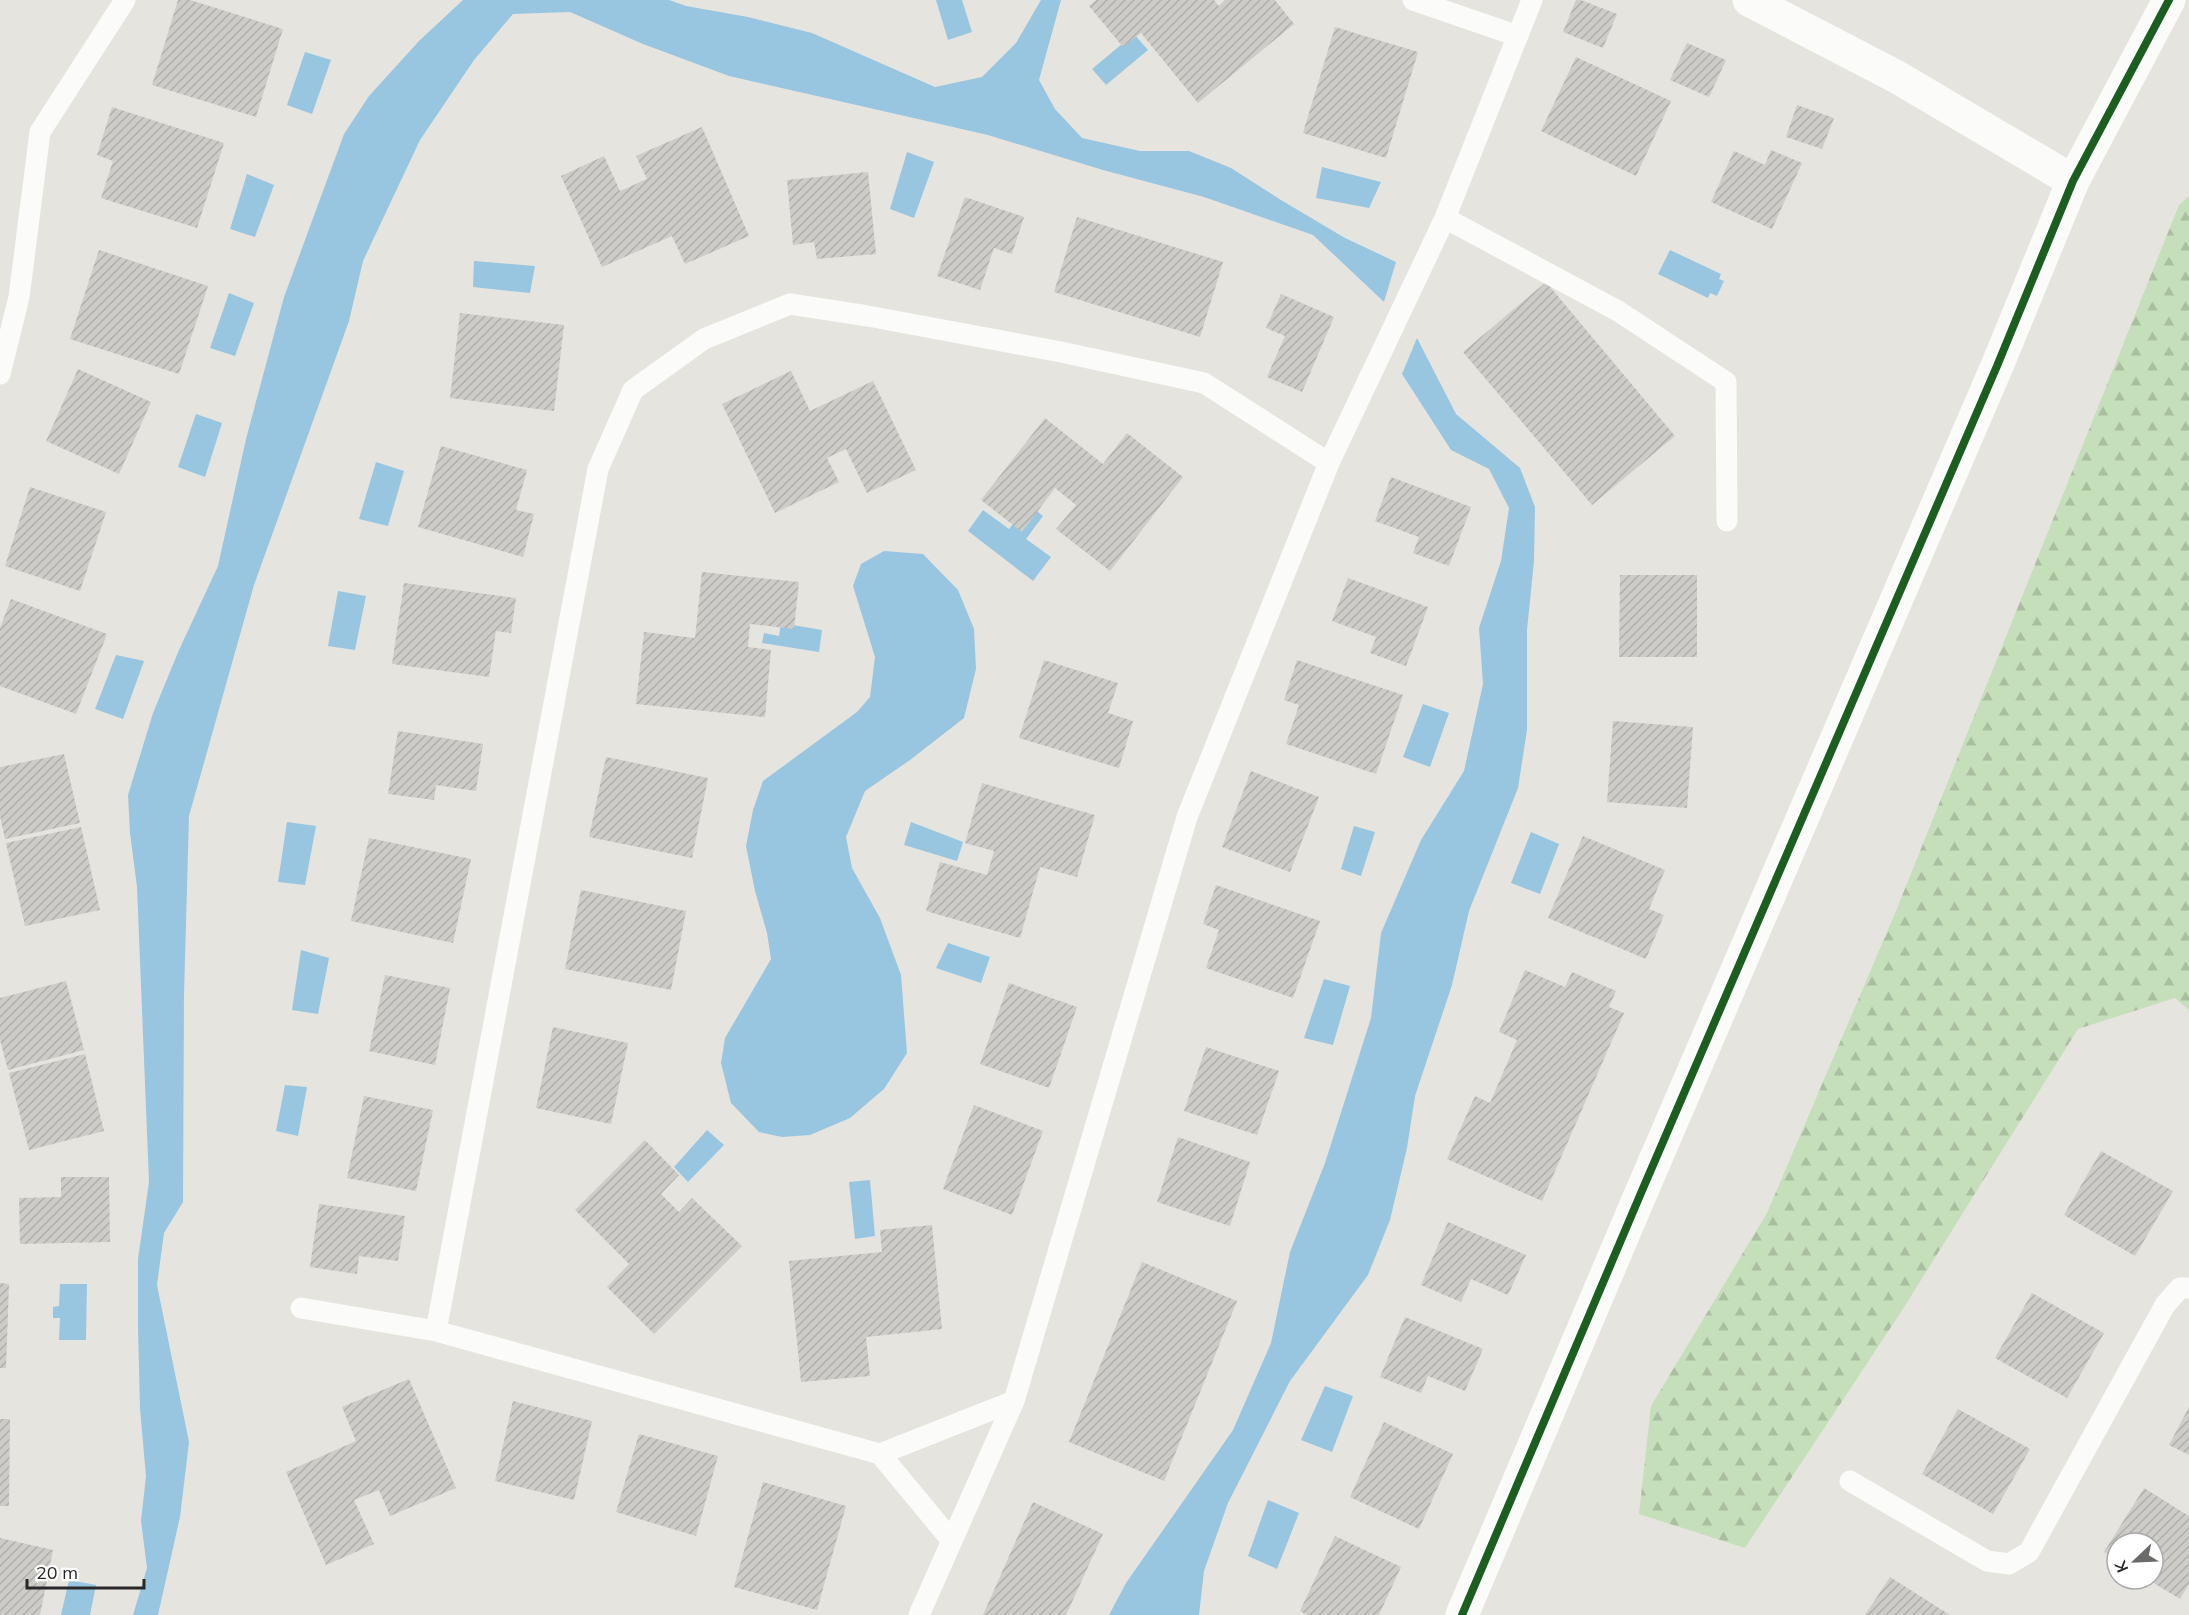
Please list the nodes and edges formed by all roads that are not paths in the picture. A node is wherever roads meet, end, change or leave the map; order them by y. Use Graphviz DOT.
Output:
graph roads {
  1 [pos="125,0"];
  2 [pos="1413,0"];
  3 [pos="1532,0"];
  4 [pos="1749,0"];
  5 [pos="2169,0"];
  6 [pos="1518,36"];
  7 [pos="2073,181"];
  8 [pos="1445,218"];
  9 [pos="0,374"];
  10 [pos="1329,463"];
  11 [pos="1727,521"];
  12 [pos="2189,1288"];
  13 [pos="301,1308"];
  14 [pos="436,1331"];
  15 [pos="1014,1401"];
  16 [pos="880,1454"];
  17 [pos="1850,1481"];
  18 [pos="952,1541"];
  19 [pos="919,1615"];
  20 [pos="1462,1615"];
  1 -- 9 [label="lane"];
  2 -- 6 [label="lane"];
  3 -- 6 [label="lane"];
  4 -- 7 [label="street"];
  5 -- 7 [label="street"];
  6 -- 8 [label="lane"];
  7 -- 20 [label="street"];
  8 -- 10 [label="lane"];
  8 -- 11 [label="lane"];
  10 -- 14 [label="lane"];
  10 -- 15 [label="lane"];
  12 -- 17 [label="lane"];
  13 -- 14 [label="lane"];
  14 -- 16 [label="lane"];
  15 -- 16 [label="lane"];
  15 -- 18 [label="lane"];
  16 -- 18 [label="lane"];
  18 -- 19 [label="lane"];
}
